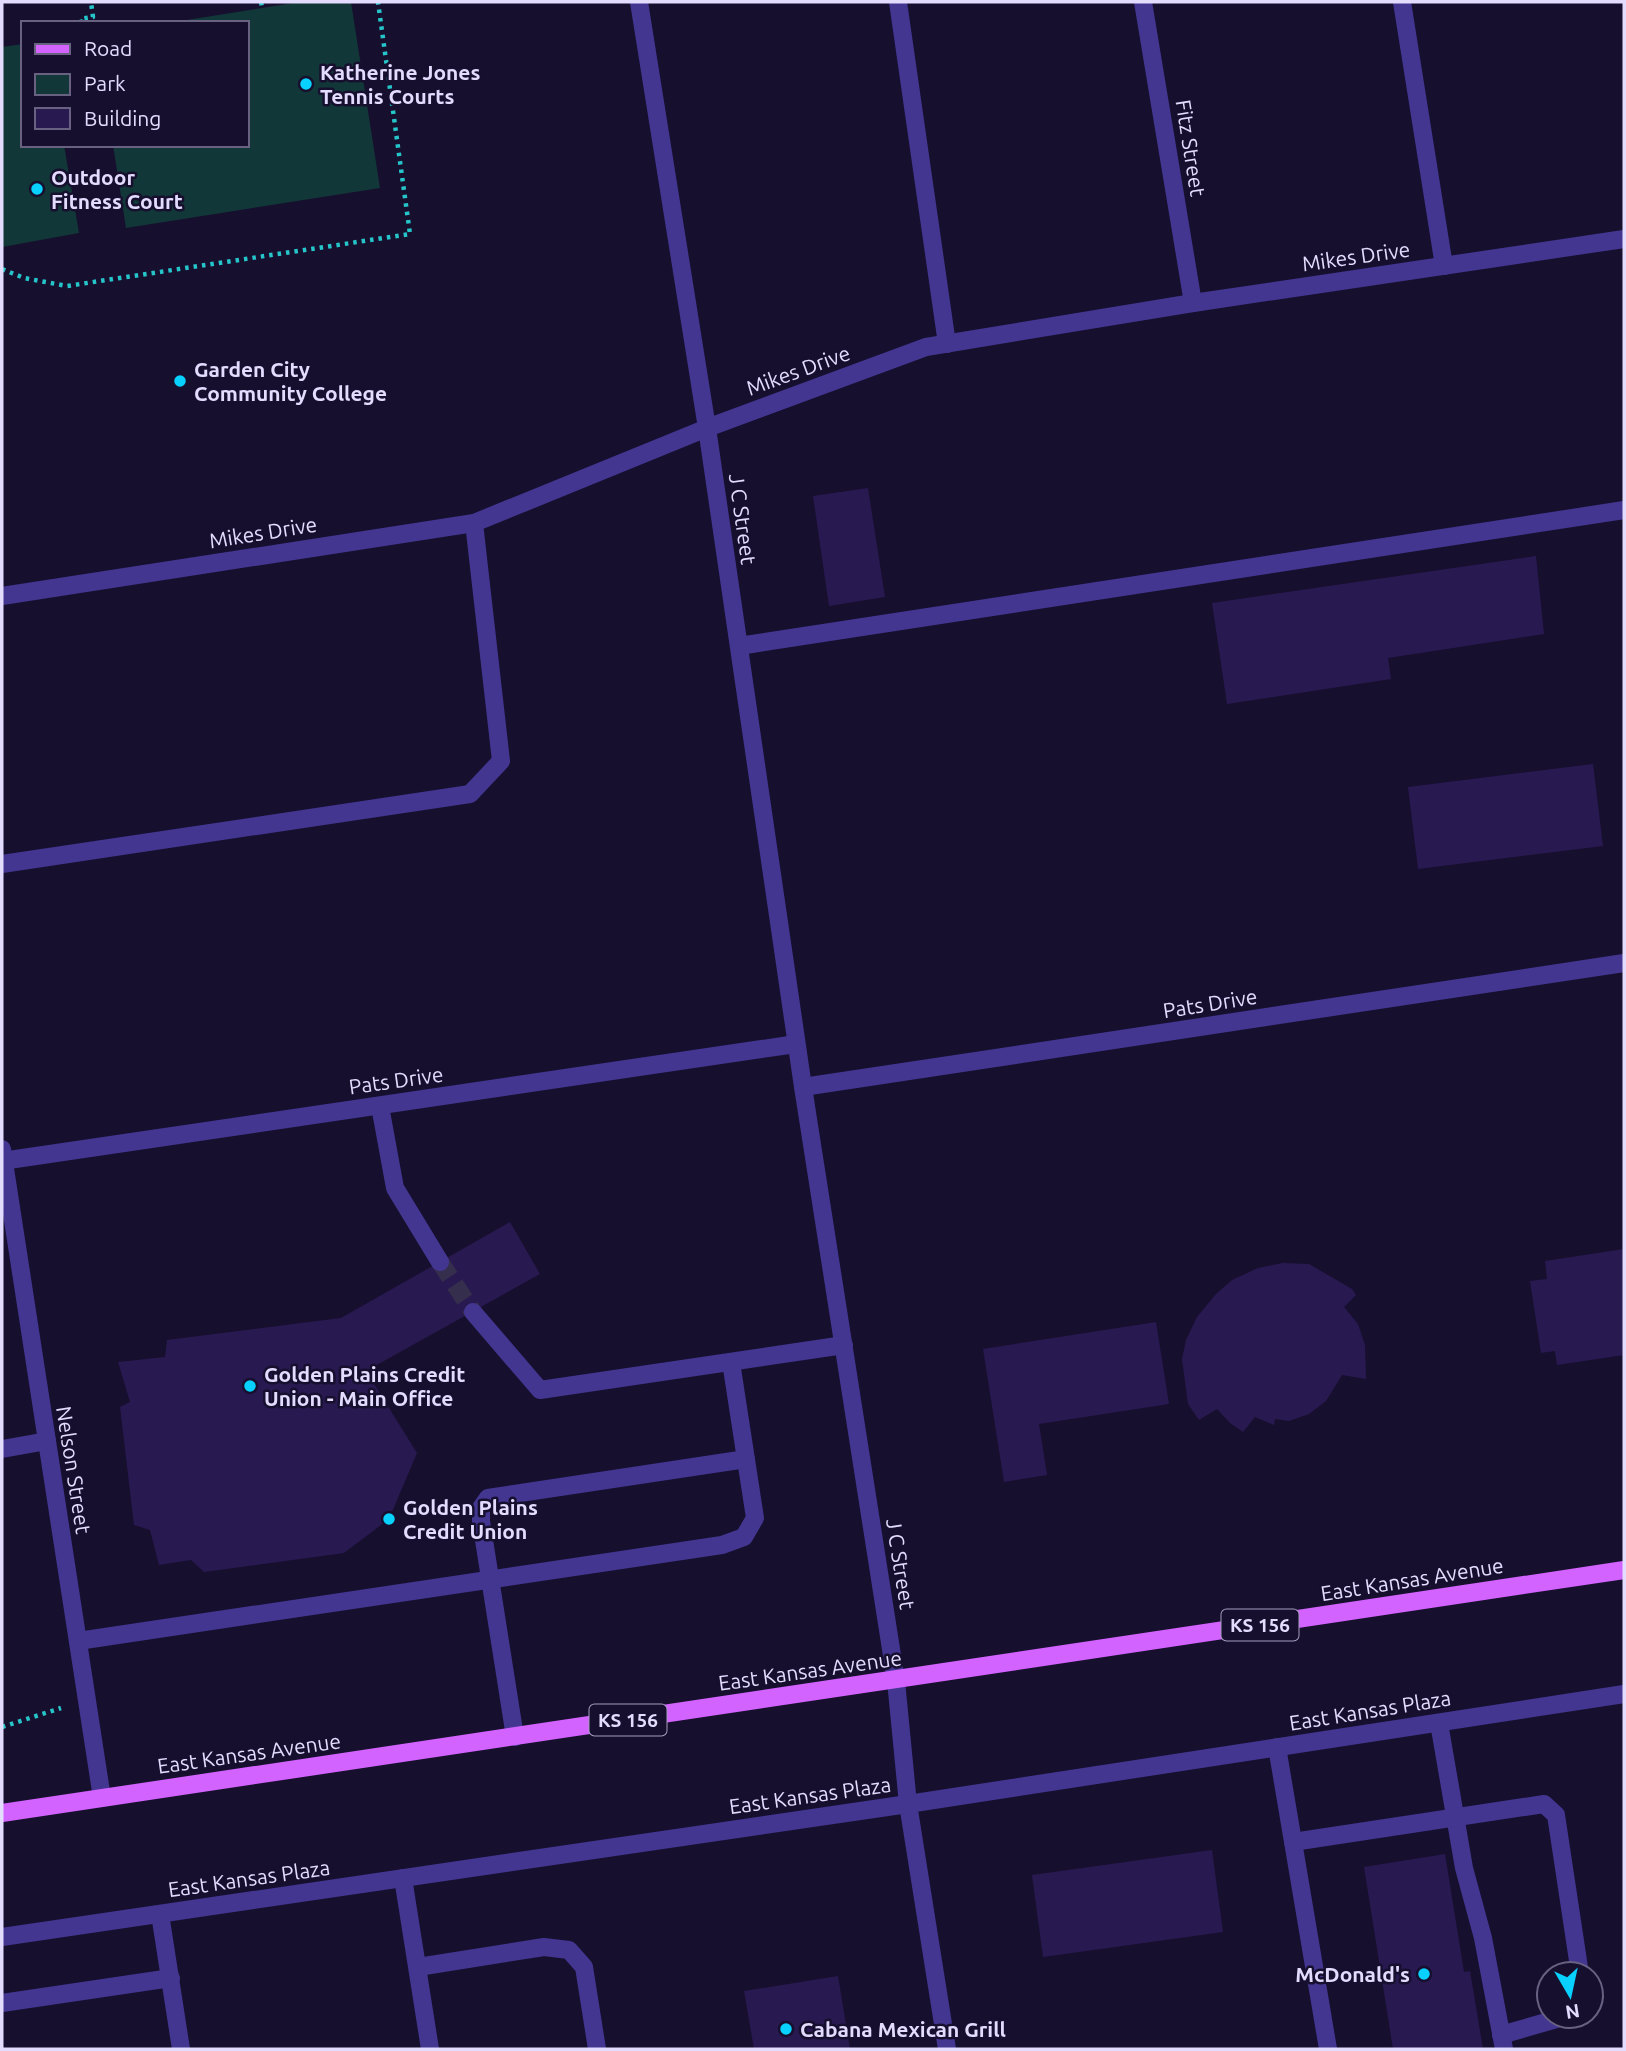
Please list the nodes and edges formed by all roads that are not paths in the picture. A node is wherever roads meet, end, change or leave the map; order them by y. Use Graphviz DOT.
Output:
graph roads {
  1 [pos="639,2"];
  2 [pos="898,2"];
  3 [pos="1143,2"];
  4 [pos="1402,2"];
  5 [pos="1624,239"];
  6 [pos="1444,266"];
  7 [pos="1193,303"];
  8 [pos="947,344"];
  9 [pos="707,428"];
  10 [pos="1624,510"];
  11 [pos="474,523"];
  12 [pos="2,596"];
  13 [pos="739,646"];
  14 [pos="2,864"];
  15 [pos="1624,963"];
  16 [pos="796,1044"];
  17 [pos="803,1087"];
  18 [pos="380,1106"];
  19 [pos="2,1157"];
  20 [pos="440,1262"];
  21 [pos="473,1312"];
  22 [pos="844,1345"];
  23 [pos="731,1362"];
  24 [pos="47,1441"];
  25 [pos="2,1448"];
  26 [pos="746,1459"];
  27 [pos="1624,1570"];
  28 [pos="490,1580"];
  29 [pos="78,1641"];
  30 [pos="896,1681"];
  31 [pos="1624,1694"];
  32 [pos="1439,1723"];
  33 [pos="515,1737"];
  34 [pos="1277,1747"];
  35 [pos="102,1798"];
  36 [pos="908,1804"];
  37 [pos="2,1813"];
  38 [pos="1456,1817"];
  39 [pos="1293,1842"];
  40 [pos="403,1878"];
  41 [pos="160,1914"];
  42 [pos="2,1937"];
  43 [pos="1578,1960"];
  44 [pos="418,1967"];
  45 [pos="171,1978"];
  46 [pos="2,2003"];
  47 [pos="1535,2029"];
  48 [pos="1502,2042"];
  49 [pos="181,2049"];
  50 [pos="430,2049"];
  51 [pos="597,2049"];
  52 [pos="947,2049"];
  53 [pos="1328,2049"];
  1 -- 9 [label="street, J C Street"];
  2 -- 8 [label="street"];
  3 -- 7 [label="street, Fitz Street"];
  4 -- 6 [label="street"];
  5 -- 6 [label="street, Mikes Drive"];
  6 -- 7 [label="street, Mikes Drive"];
  7 -- 8 [label="street, Mikes Drive"];
  8 -- 9 [label="street, Mikes Drive"];
  9 -- 11 [label="street, Mikes Drive"];
  9 -- 13 [label="street, J C Street"];
  10 -- 13 [label="street"];
  11 -- 12 [label="street, Mikes Drive"];
  11 -- 14 [label="street"];
  13 -- 16 [label="street, J C Street"];
  15 -- 17 [label="street, Pats Drive"];
  16 -- 17 [label="street, J C Street"];
  16 -- 18 [label="street, Pats Drive"];
  17 -- 22 [label="street, J C Street"];
  18 -- 19 [label="street, Pats Drive"];
  18 -- 20 [label="street"];
  19 -- 24 [label="street, Nelson Street"];
  21 -- 23 [label="street"];
  22 -- 23 [label="street"];
  22 -- 30 [label="street, J C Street"];
  23 -- 26 [label="street"];
  24 -- 25 [label="street"];
  24 -- 29 [label="street, Nelson Street"];
  26 -- 28 [label="street"];
  26 -- 28 [label="street"];
  27 -- 30 [label="main road, East Kansas Avenue / KS 156"];
  28 -- 29 [label="street"];
  28 -- 33 [label="street"];
  29 -- 35 [label="street, Nelson Street"];
  30 -- 33 [label="main road, East Kansas Avenue / KS 156"];
  30 -- 36 [label="street, J C Street"];
  31 -- 32 [label="street, East Kansas Plaza"];
  32 -- 34 [label="street, East Kansas Plaza"];
  32 -- 38 [label="street"];
  33 -- 35 [label="main road, East Kansas Avenue / KS 156"];
  34 -- 36 [label="street, East Kansas Plaza"];
  34 -- 39 [label="street"];
  35 -- 37 [label="main road, East Kansas Avenue / KS 156"];
  36 -- 40 [label="street, East Kansas Plaza"];
  36 -- 52 [label="street, J C Street"];
  38 -- 39 [label="street"];
  38 -- 43 [label="street"];
  38 -- 48 [label="street"];
  39 -- 53 [label="street"];
  40 -- 41 [label="street, East Kansas Plaza"];
  40 -- 44 [label="street"];
  41 -- 42 [label="street, East Kansas Plaza"];
  41 -- 45 [label="street"];
  44 -- 50 [label="street"];
  44 -- 51 [label="street"];
  45 -- 46 [label="street"];
  45 -- 49 [label="street"];
  47 -- 48 [label="street"];
}
